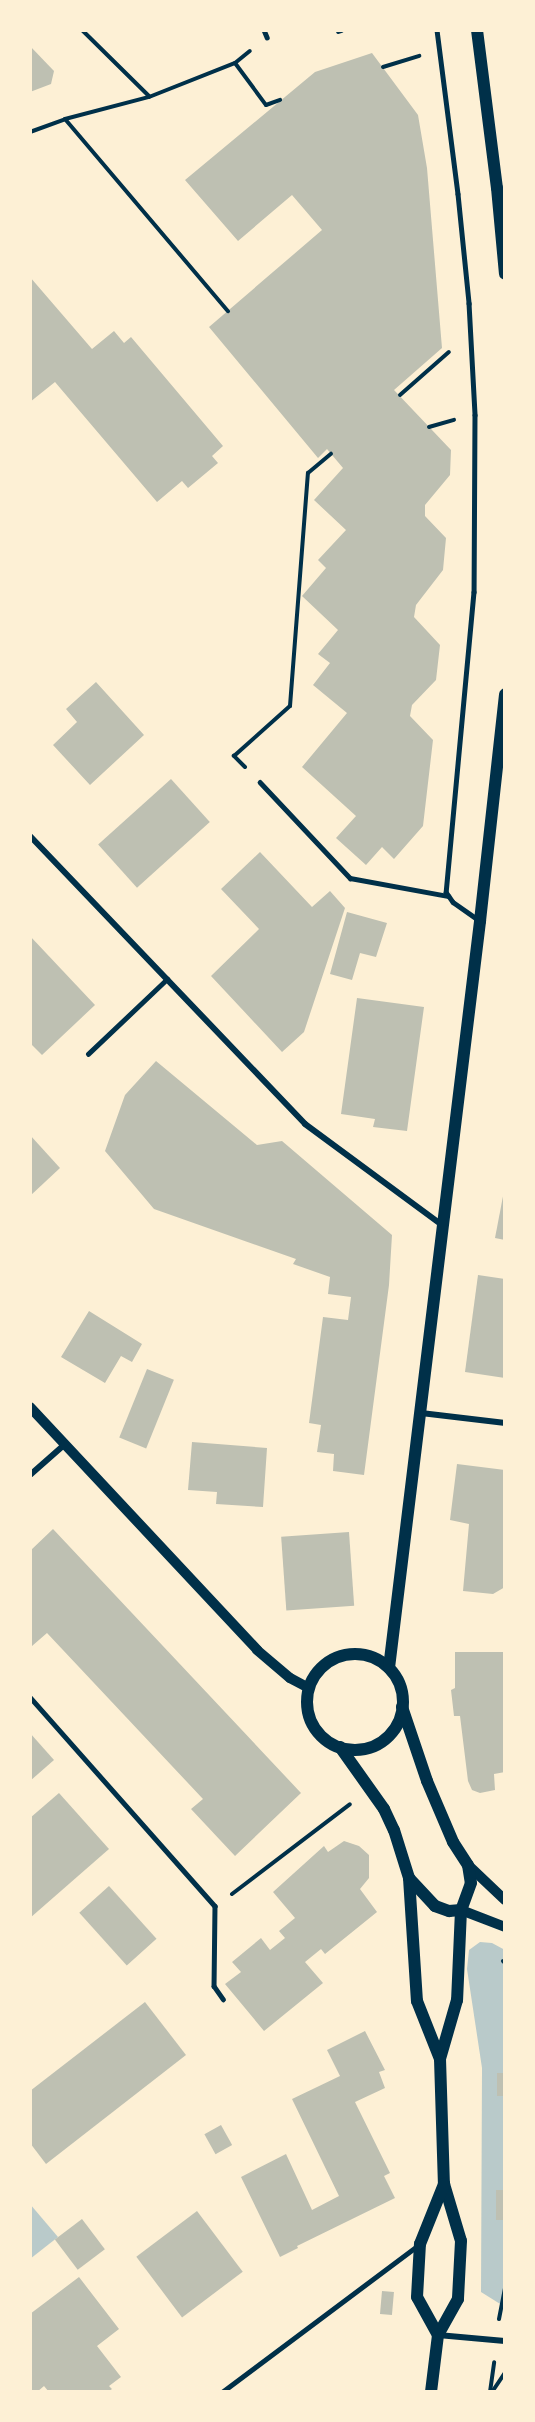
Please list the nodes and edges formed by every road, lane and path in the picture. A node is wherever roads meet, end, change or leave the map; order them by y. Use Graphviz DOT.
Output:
graph roads {
  1 [pos="82,30"];
  2 [pos="264,30"];
  3 [pos="437,30"];
  4 [pos="477,30"];
  5 [pos="267,37"];
  6 [pos="440,49"];
  7 [pos="383,67"];
  8 [pos="149,97"];
  9 [pos="280,100"];
  10 [pos="65,119"];
  11 [pos="30,132"];
  12 [pos="505,274"];
  13 [pos="228,311"];
  14 [pos="470,334"];
  15 [pos="400,395"];
  16 [pos="331,454"];
  17 [pos="505,694"];
  18 [pos="260,782"];
  19 [pos="30,836"];
  20 [pos="448,896"];
  21 [pos="480,921"];
  22 [pos="167,979"];
  23 [pos="88,1054"];
  24 [pos="443,1225"];
  25 [pos="30,1407"];
  26 [pos="422,1413"];
  27 [pos="505,1423"];
  28 [pos="64,1444"];
  29 [pos="30,1475"];
  30 [pos="389,1668"];
  31 [pos="309,1688"];
  32 [pos="30,1697"];
  33 [pos="402,1707"];
  34 [pos="340,1747"];
  35 [pos="370,1789"];
  36 [pos="468,1865"];
  37 [pos="409,1878"];
  38 [pos="505,1900"];
  39 [pos="215,1906"];
  40 [pos="461,1910"];
  41 [pos="505,1927"];
  42 [pos="223,1999"];
  43 [pos="440,2059"];
  44 [pos="444,2184"];
  45 [pos="420,2244"];
  46 [pos="438,2335"];
  47 [pos="505,2341"];
  48 [pos="505,2373"];
  49 [pos="222,2392"];
  50 [pos="431,2392"];
  51 [pos="492,2392"];
  1 -- 8 [label="path"];
  2 -- 5 [label="lane"];
  3 -- 6 [label="lane"];
  4 -- 12 [label="main road"];
  6 -- 7 [label="path"];
  6 -- 14 [label="lane"];
  8 -- 9 [label="path"];
  8 -- 10 [label="path"];
  10 -- 11 [label="path"];
  10 -- 13 [label="path"];
  14 -- 15 [label="path"];
  14 -- 20 [label="lane"];
  16 -- 18 [label="path"];
  17 -- 21 [label="main road"];
  18 -- 20 [label="lane"];
  19 -- 22 [label="street"];
  20 -- 21 [label="lane"];
  21 -- 24 [label="main road"];
  22 -- 23 [label="lane"];
  22 -- 24 [label="street"];
  24 -- 26 [label="main road"];
  25 -- 28 [label="street"];
  26 -- 27 [label="street"];
  26 -- 30 [label="main road"];
  28 -- 29 [label="street"];
  28 -- 31 [label="street"];
  30 -- 31 [label="main road"];
  30 -- 33 [label="main road"];
  31 -- 34 [label="main road"];
  32 -- 39 [label="lane"];
  33 -- 34 [label="main road"];
  33 -- 36 [label="main road"];
  34 -- 35 [label="main road"];
  35 -- 37 [label="main road"];
  35 -- 39 [label="path"];
  36 -- 38 [label="street"];
  36 -- 40 [label="main road"];
  37 -- 40 [label="main road"];
  37 -- 43 [label="main road"];
  39 -- 42 [label="lane"];
  40 -- 41 [label="street"];
  40 -- 43 [label="main road"];
  43 -- 44 [label="main road"];
  44 -- 45 [label="main road"];
  44 -- 46 [label="main road"];
  45 -- 46 [label="main road"];
  45 -- 49 [label="lane"];
  46 -- 47 [label="street"];
  46 -- 50 [label="main road"];
  48 -- 51 [label="path"];
}
